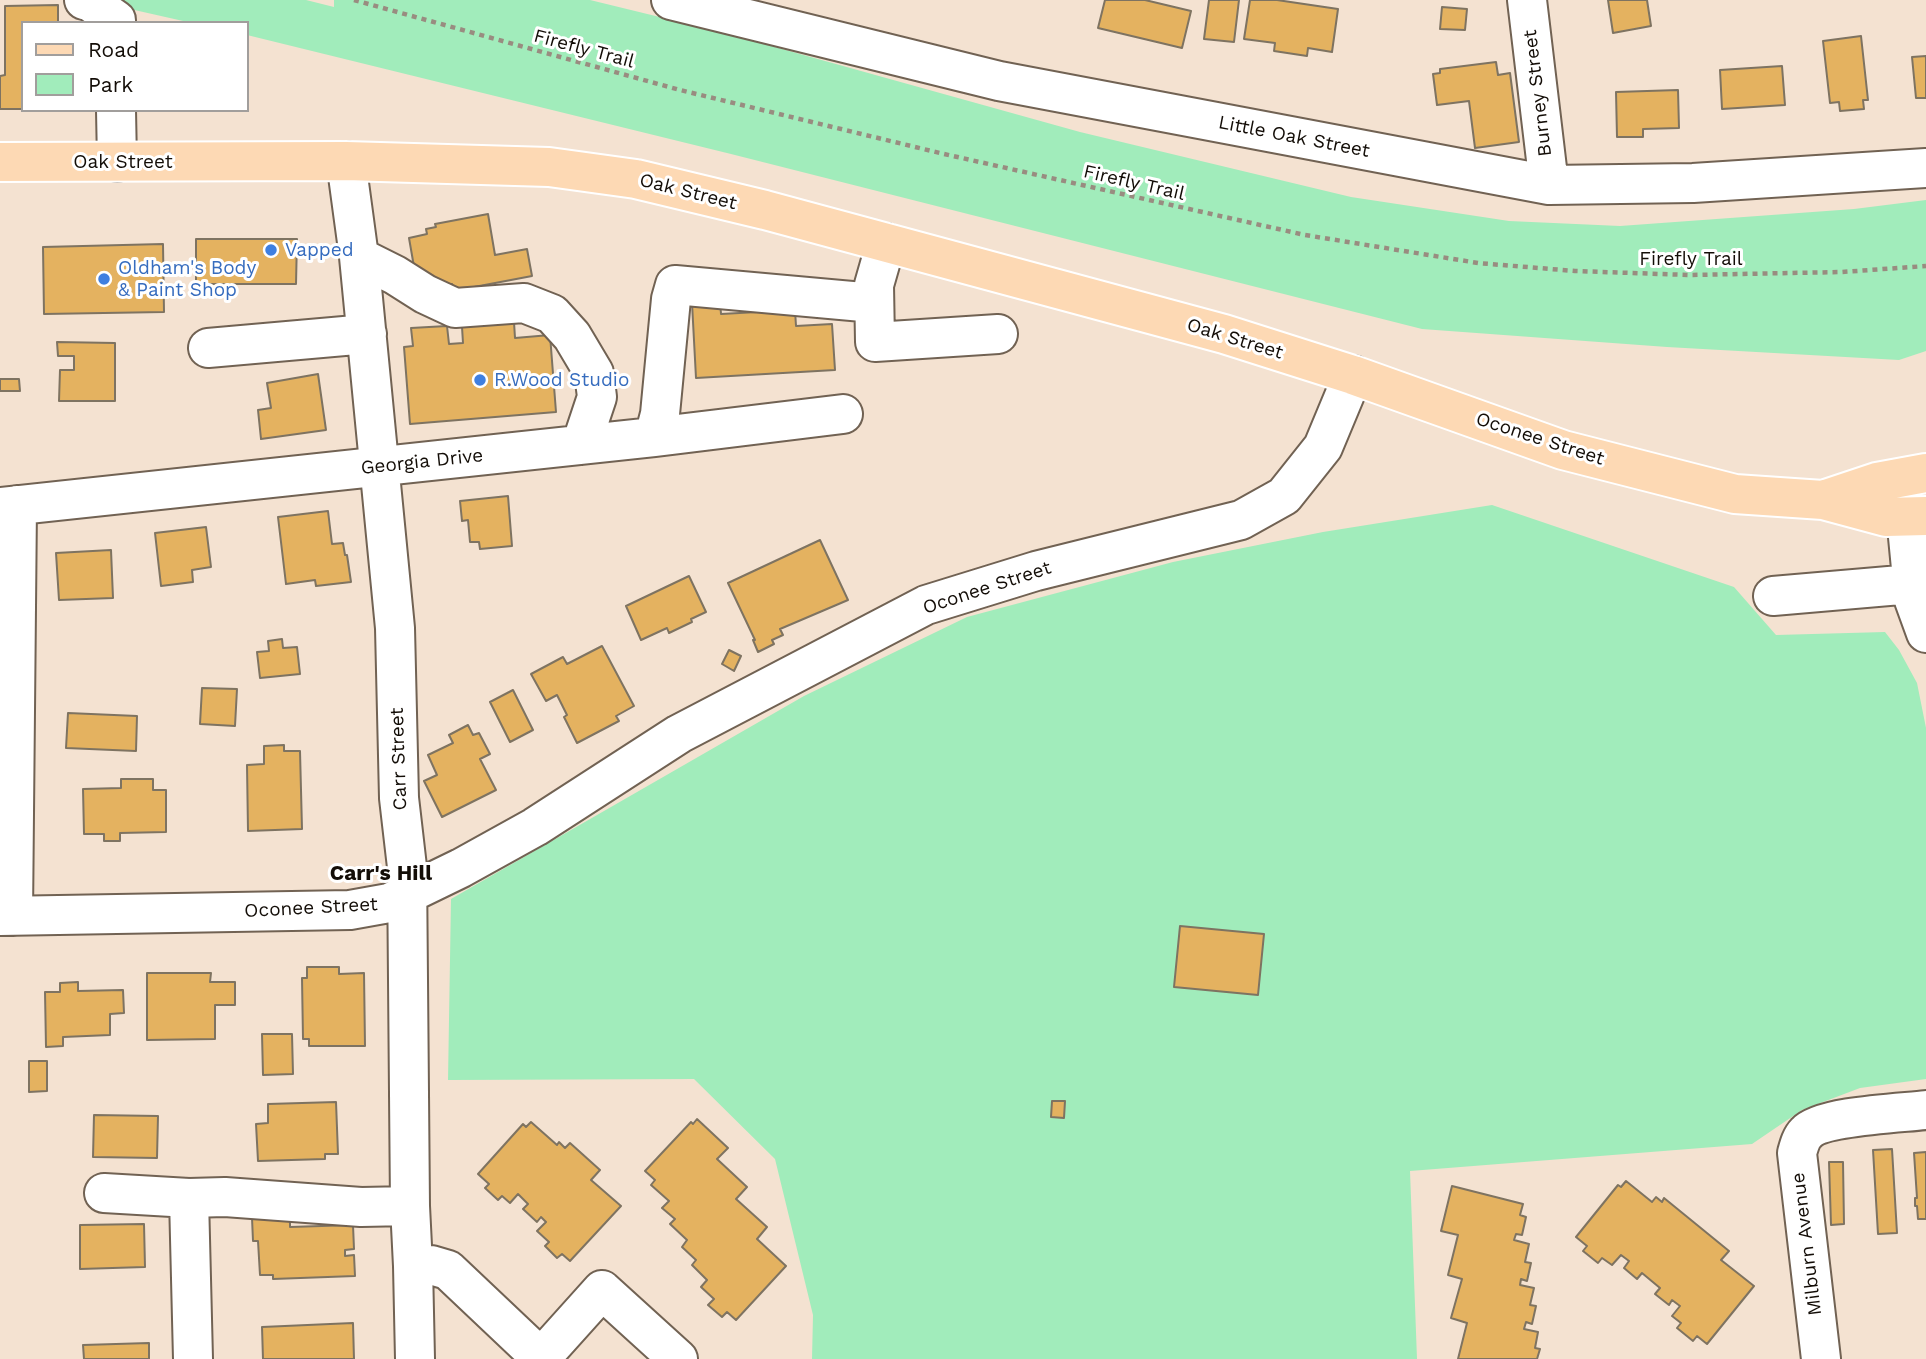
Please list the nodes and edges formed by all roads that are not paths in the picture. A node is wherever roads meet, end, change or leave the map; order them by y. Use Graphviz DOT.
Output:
graph roads {
  1 [pos="84,0"];
  2 [pos="671,0"];
  3 [pos="1527,0"];
  4 [pos="116,21"];
  5 [pos="116,112"];
  6 [pos="346,161"];
  7 [pos="0,162"];
  8 [pos="117,162"];
  9 [pos="1926,168"];
  10 [pos="1549,185"];
  11 [pos="886,243"];
  12 [pos="359,257"];
  13 [pos="874,303"];
  14 [pos="366,334"];
  15 [pos="998,334"];
  16 [pos="208,348"];
  17 [pos="1353,375"];
  18 [pos="843,414"];
  19 [pos="654,437"];
  20 [pos="581,445"];
  21 [pos="379,467"];
  22 [pos="1926,472"];
  23 [pos="1823,500"];
  24 [pos="9,506"];
  25 [pos="1916,516"];
  26 [pos="1912,584"];
  27 [pos="1773,596"];
  28 [pos="1926,633"];
  29 [pos="407,893"];
  30 [pos="6,916"];
  31 [pos="1926,1111"];
  32 [pos="104,1193"];
  33 [pos="189,1198"];
  34 [pos="410,1206"];
  35 [pos="413,1266"];
  36 [pos="193,1359"];
  37 [pos="415,1359"];
  38 [pos="540,1359"];
  39 [pos="678,1359"];
  40 [pos="1821,1359"];
  1 -- 4 [label="street"];
  2 -- 10 [label="street, Little Oak Street"];
  3 -- 10 [label="street, Burney Street"];
  5 -- 8 [label="street"];
  6 -- 8 [label="main road, Oak Street"];
  6 -- 11 [label="main road, Oak Street"];
  6 -- 12 [label="street, Carr Street"];
  7 -- 8 [label="main road, Oak Street"];
  9 -- 10 [label="street, Little Oak Street"];
  11 -- 13 [label="street"];
  11 -- 17 [label="main road, Oak Street"];
  12 -- 14 [label="street, Carr Street"];
  12 -- 20 [label="street"];
  13 -- 15 [label="street"];
  13 -- 19 [label="street"];
  14 -- 16 [label="street"];
  14 -- 21 [label="street, Carr Street"];
  17 -- 23 [label="main road, Oconee Street"];
  17 -- 29 [label="street, Oconee Street"];
  18 -- 19 [label="street, Georgia Drive"];
  19 -- 20 [label="street, Georgia Drive"];
  20 -- 21 [label="street, Georgia Drive"];
  21 -- 24 [label="street, Georgia Drive"];
  21 -- 29 [label="street, Carr Street"];
  22 -- 23 [label="main road, Oconee Street"];
  23 -- 25 [label="main road, Oconee Street"];
  24 -- 30 [label="street"];
  25 -- 26 [label="street"];
  26 -- 27 [label="street"];
  26 -- 28 [label="street"];
  29 -- 30 [label="street, Oconee Street"];
  29 -- 34 [label="street, Carr Street"];
  31 -- 40 [label="street, Milburn Avenue"];
  32 -- 33 [label="street"];
  33 -- 34 [label="street"];
  33 -- 36 [label="street"];
  34 -- 35 [label="street, Carr Street"];
  35 -- 37 [label="street, Carr Street"];
  35 -- 38 [label="street"];
  38 -- 39 [label="street"];
}
